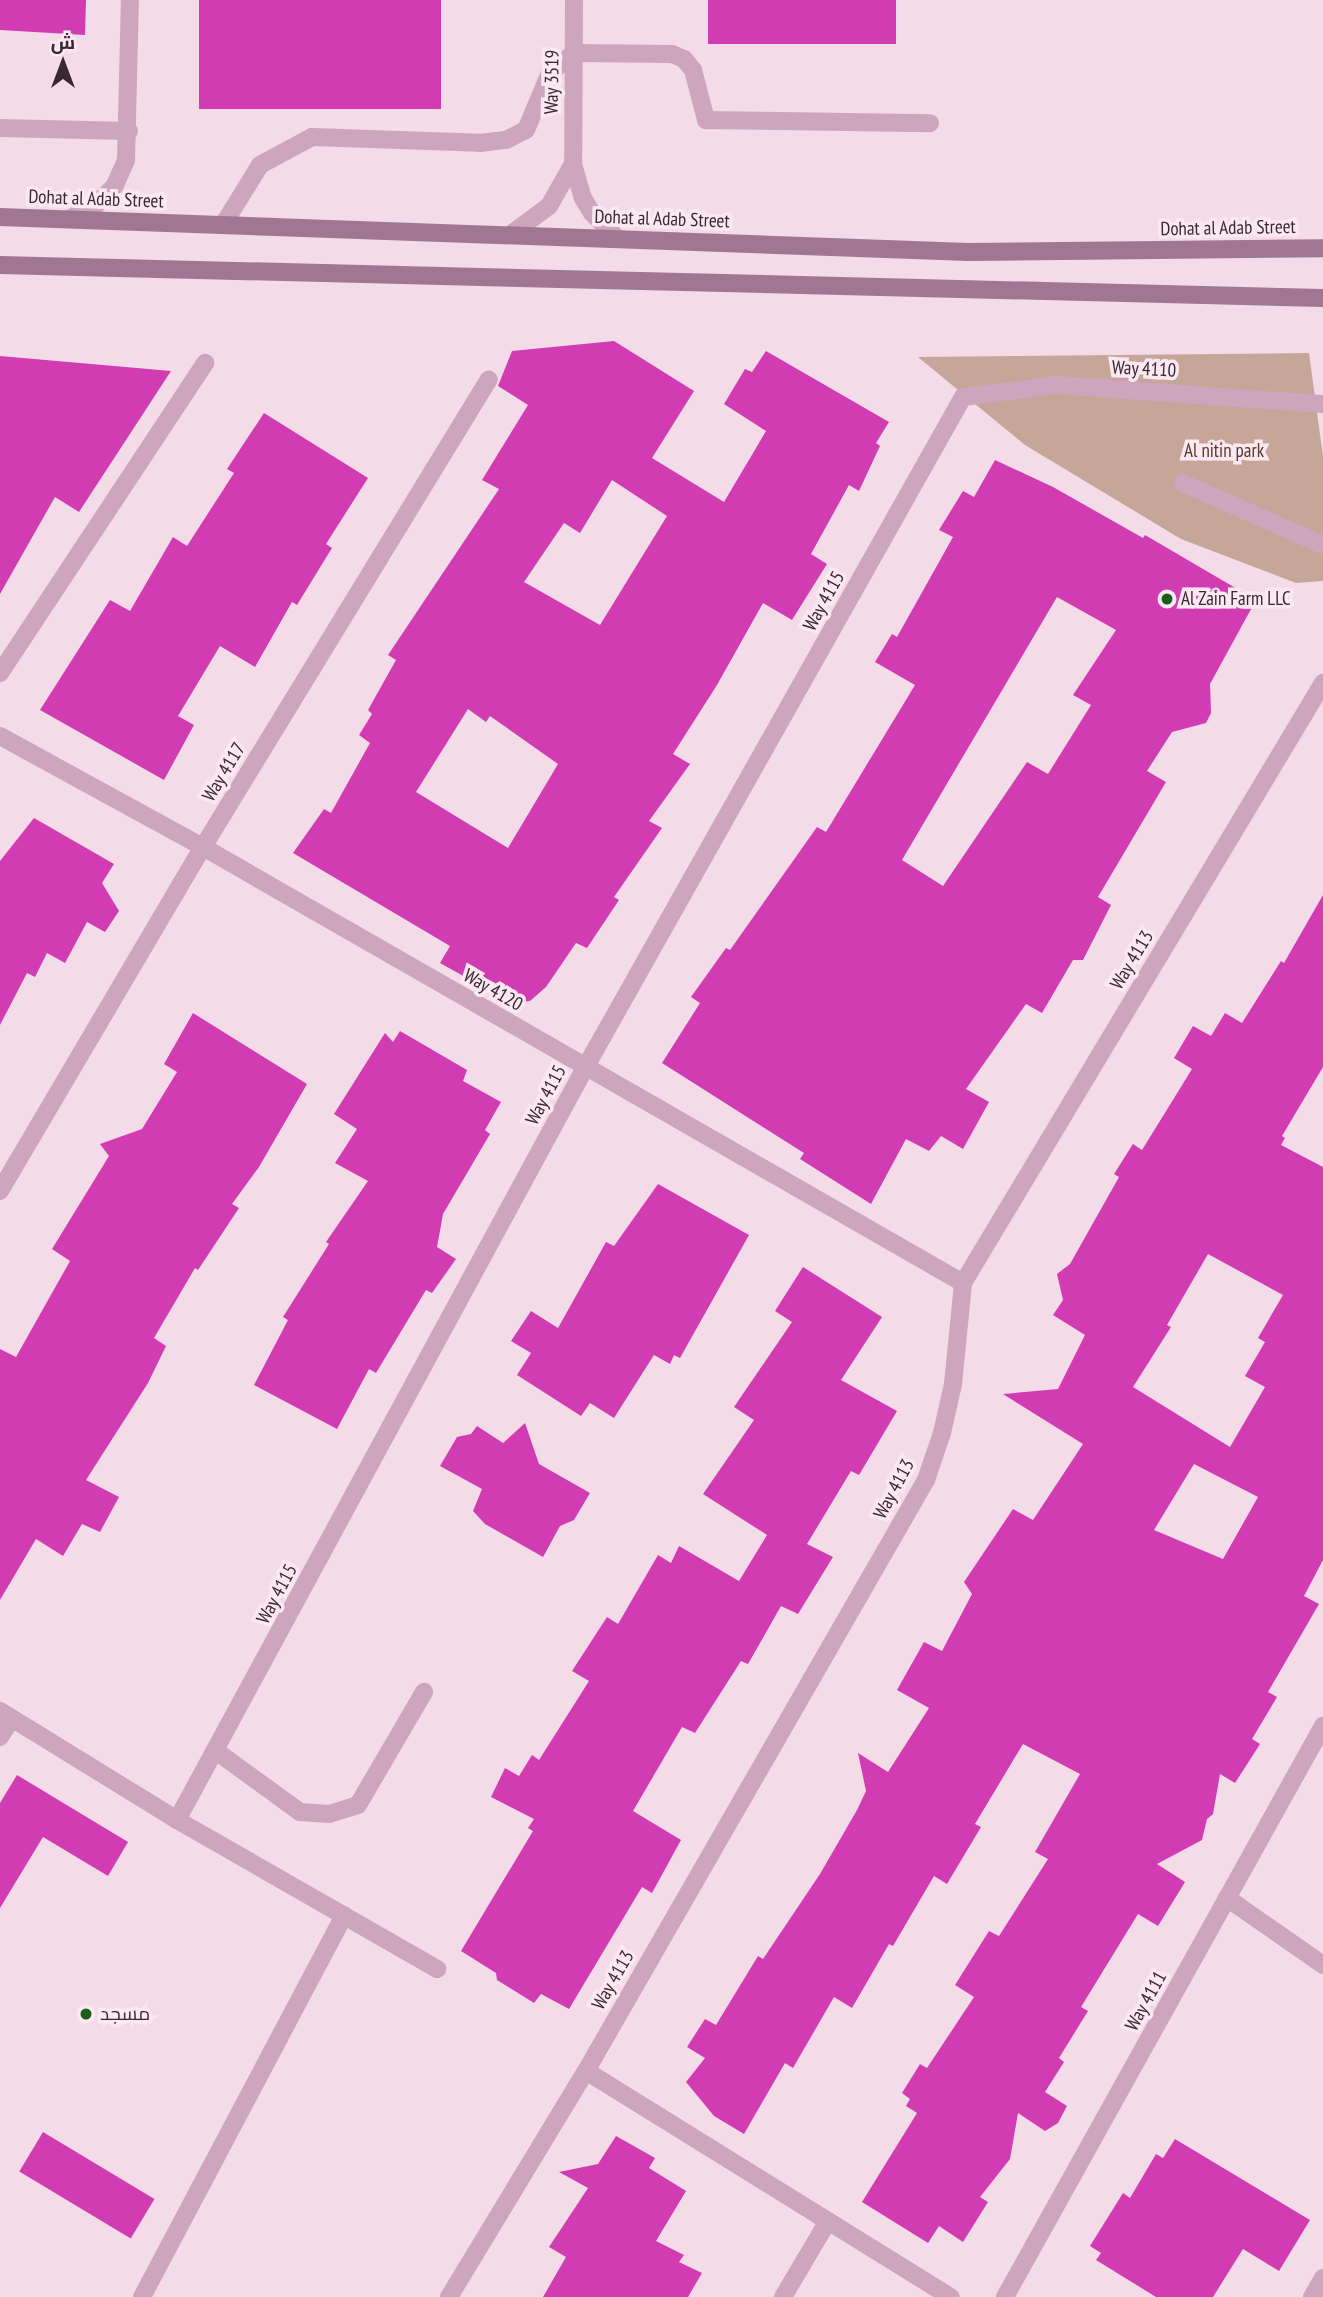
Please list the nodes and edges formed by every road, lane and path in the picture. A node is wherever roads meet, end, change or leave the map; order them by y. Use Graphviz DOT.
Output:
graph roads {
  1 [pos="130,0"];
  2 [pos="574,0"];
  3 [pos="574,53"];
  4 [pos="930,123"];
  5 [pos="0,128"];
  6 [pos="129,131"];
  7 [pos="573,164"];
  8 [pos="0,217"];
  9 [pos="69,219"];
  10 [pos="223,225"];
  11 [pos="510,235"];
  12 [pos="618,239"];
  13 [pos="1323,248"];
  14 [pos="0,265"];
  15 [pos="1323,298"];
  16 [pos="205,363"];
  17 [pos="489,379"];
  18 [pos="963,397"];
  19 [pos="1323,404"];
  20 [pos="1183,483"];
  21 [pos="1323,545"];
  22 [pos="0,673"];
  23 [pos="1323,683"];
  24 [pos="0,736"];
  25 [pos="203,847"];
  26 [pos="585,1068"];
  27 [pos="0,1191"];
  28 [pos="963,1283"];
  29 [pos="424,1692"];
  30 [pos="6,1714"];
  31 [pos="1323,1726"];
  32 [pos="0,1737"];
  33 [pos="216,1751"];
  34 [pos="177,1819"];
  35 [pos="1227,1898"];
  36 [pos="344,1915"];
  37 [pos="1323,1965"];
  38 [pos="437,1969"];
  39 [pos="586,2071"];
  40 [pos="828,2221"];
  41 [pos="1323,2278"];
  42 [pos="142,2297"];
  43 [pos="449,2297"];
  44 [pos="783,2297"];
  45 [pos="951,2297"];
  46 [pos="1005,2297"];
  47 [pos="1312,2297"];
  1 -- 6 [label="street"];
  2 -- 3 [label="street, Way 3519"];
  3 -- 4 [label="street"];
  3 -- 7 [label="street, Way 3519"];
  3 -- 10 [label="street"];
  5 -- 6 [label="street"];
  6 -- 9 [label="street"];
  7 -- 11 [label="street, Way 3519"];
  7 -- 12 [label="street, Way 3519"];
  8 -- 9 [label="main road, Dohat al Adab Street"];
  9 -- 10 [label="main road, Dohat al Adab Street"];
  10 -- 11 [label="main road, Dohat al Adab Street"];
  11 -- 12 [label="main road, Dohat al Adab Street"];
  12 -- 13 [label="main road, Dohat al Adab Street"];
  14 -- 15 [label="main road"];
  16 -- 22 [label="street"];
  17 -- 25 [label="street, Way 4117"];
  18 -- 19 [label="street, Way 4110"];
  18 -- 26 [label="street, Way 4115"];
  20 -- 21 [label="street"];
  23 -- 28 [label="street, Way 4113"];
  24 -- 25 [label="street, Way 4120"];
  25 -- 26 [label="street, Way 4120"];
  25 -- 27 [label="street, Way 4117"];
  26 -- 28 [label="street, Way 4120"];
  26 -- 33 [label="street, Way 4115"];
  28 -- 39 [label="street, Way 4113"];
  29 -- 33 [label="street"];
  30 -- 32 [label="street"];
  30 -- 34 [label="street"];
  31 -- 35 [label="street, Way 4111"];
  33 -- 34 [label="street, Way 4115"];
  34 -- 36 [label="street"];
  35 -- 37 [label="street"];
  35 -- 46 [label="street, Way 4111"];
  36 -- 38 [label="street"];
  36 -- 42 [label="street"];
  39 -- 40 [label="street"];
  39 -- 43 [label="street, Way 4113"];
  40 -- 44 [label="street"];
  40 -- 45 [label="street"];
  41 -- 47 [label="street"];
}
